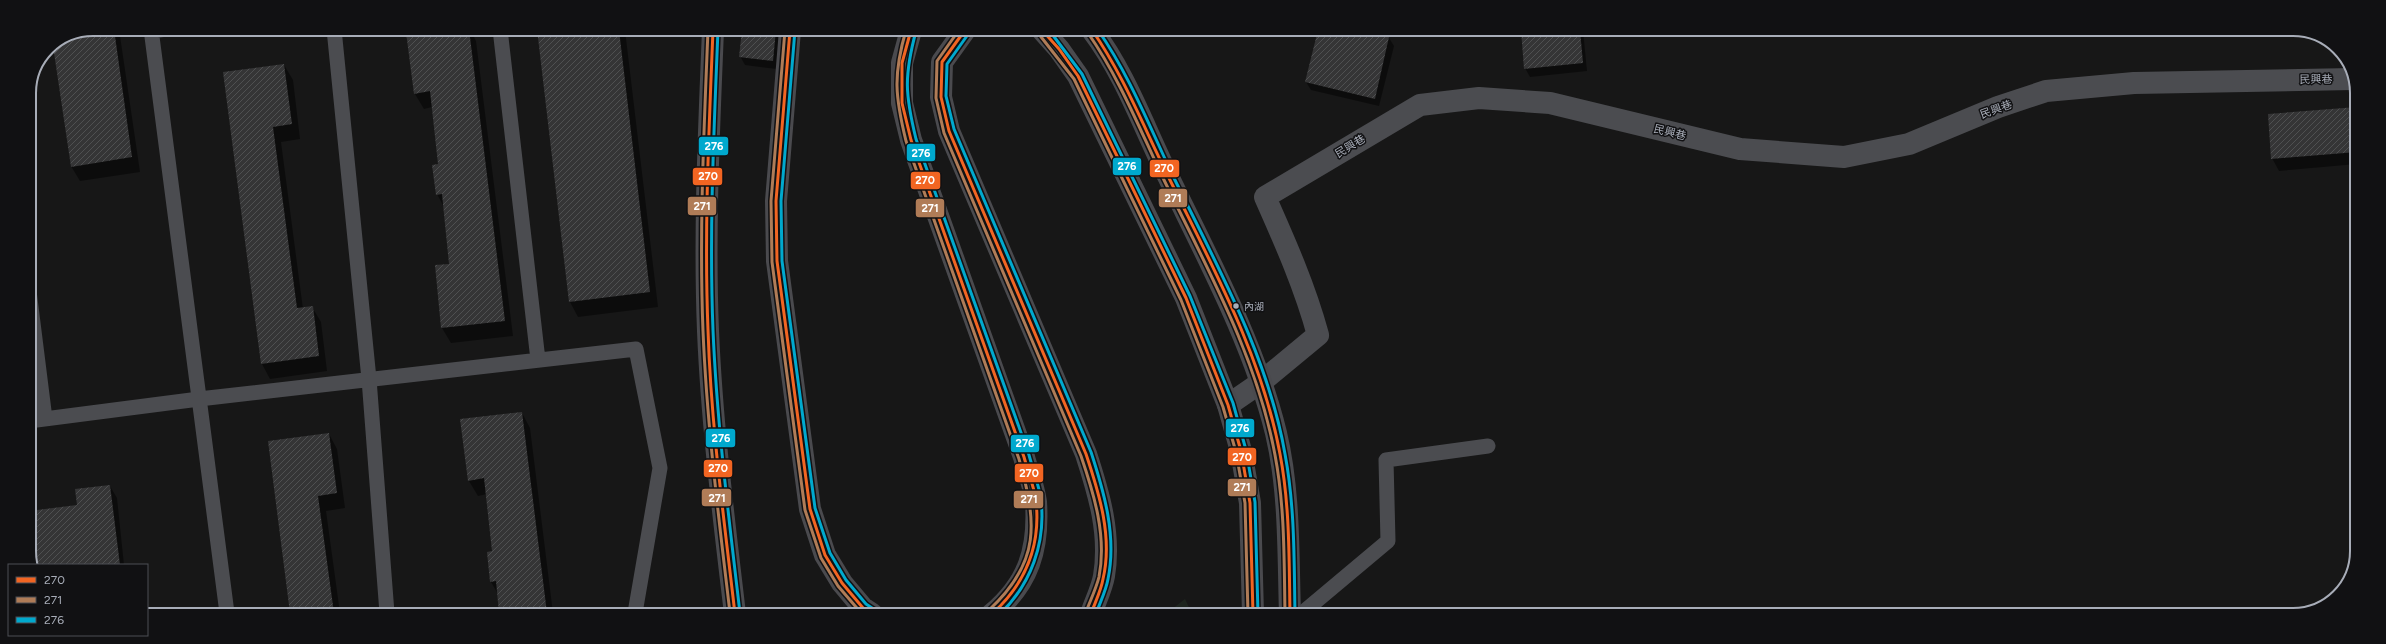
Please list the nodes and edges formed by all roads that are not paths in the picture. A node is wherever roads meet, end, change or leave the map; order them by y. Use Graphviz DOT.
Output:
graph roads {
  1 [pos="152,36"];
  2 [pos="335,36"];
  3 [pos="501,36"];
  4 [pos="713,36"];
  5 [pos="790,36"];
  6 [pos="909,36"];
  7 [pos="960,36"];
  8 [pos="1047,36"];
  9 [pos="1096,36"];
  10 [pos="2348,79"];
  11 [pos="36,347"];
  12 [pos="538,360"];
  13 [pos="369,380"];
  14 [pos="1260,383"];
  15 [pos="199,398"];
  16 [pos="1228,405"];
  17 [pos="45,419"];
  18 [pos="36,420"];
  19 [pos="1488,446"];
  20 [pos="226,608"];
  21 [pos="387,608"];
  22 [pos="635,608"];
  23 [pos="734,608"];
  24 [pos="864,608"];
  25 [pos="999,608"];
  26 [pos="1093,608"];
  27 [pos="1253,608"];
  28 [pos="1290,608"];
  29 [pos="1308,608"];
  1 -- 15 [label="lane"];
  2 -- 13 [label="lane"];
  3 -- 12 [label="lane"];
  4 -- 23 [label="main road"];
  5 -- 24 [label="main road"];
  6 -- 25 [label="main road"];
  7 -- 26 [label="main road"];
  8 -- 16 [label="main road"];
  9 -- 14 [label="main road"];
  10 -- 14 [label="street, 民興巷"];
  11 -- 17 [label="lane"];
  12 -- 13 [label="lane"];
  12 -- 22 [label="lane"];
  13 -- 15 [label="lane"];
  13 -- 21 [label="lane"];
  14 -- 16 [label="street, 民興巷"];
  14 -- 28 [label="main road"];
  15 -- 17 [label="lane"];
  15 -- 20 [label="lane"];
  16 -- 27 [label="main road"];
  17 -- 18 [label="lane"];
  19 -- 29 [label="lane"];
}
